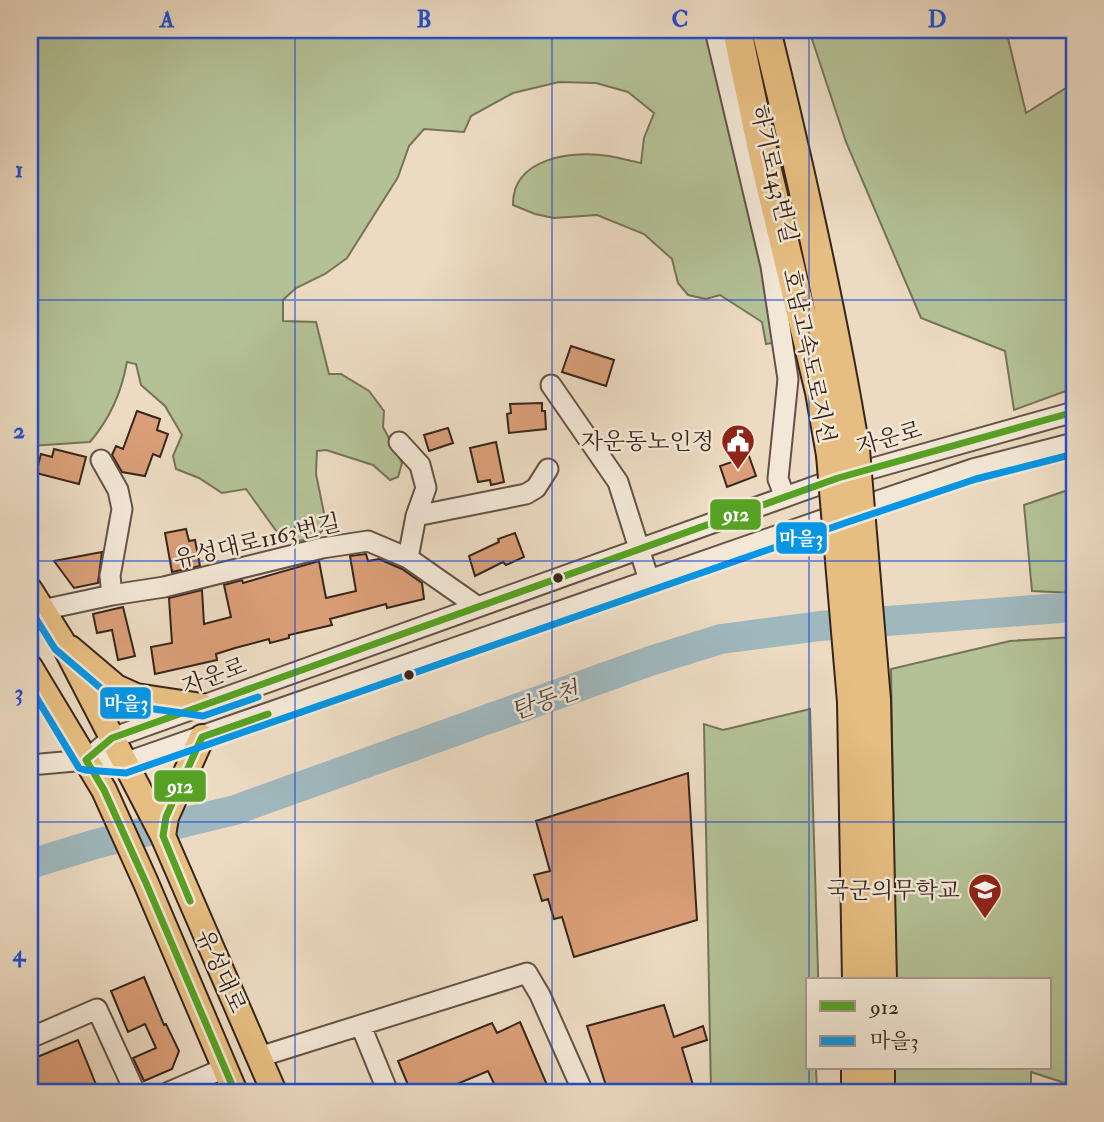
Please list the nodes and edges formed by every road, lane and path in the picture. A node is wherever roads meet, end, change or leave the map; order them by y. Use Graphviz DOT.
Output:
graph roads {
  1 [pos="715,30"];
  2 [pos="737,30"];
  3 [pos="766,30"];
  4 [pos="551,385"];
  5 [pos="1074,412"];
  6 [pos="398,442"];
  7 [pos="1074,443"];
  8 [pos="843,452"];
  9 [pos="101,460"];
  10 [pos="548,469"];
  11 [pos="785,497"];
  12 [pos="415,516"];
  13 [pos="640,549"];
  14 [pos="408,558"];
  15 [pos="649,580"];
  16 [pos="112,594"];
  17 [pos="36,600"];
  18 [pos="478,607"];
  19 [pos="62,641"];
  20 [pos="30,667"];
  21 [pos="864,701"];
  22 [pos="202,706"];
  23 [pos="202,737"];
  24 [pos="112,738"];
  25 [pos="86,760"];
  26 [pos="30,765"];
  27 [pos="130,772"];
  28 [pos="163,836"];
  29 [pos="857,978"];
  30 [pos="882,978"];
  31 [pos="361,1026"];
  32 [pos="30,1038"];
  33 [pos="260,1057"];
  34 [pos="225,1068"];
  35 [pos="856,1070"];
  36 [pos="880,1070"];
  37 [pos="135,1092"];
  38 [pos="169,1092"];
  39 [pos="235,1092"];
  40 [pos="274,1092"];
  41 [pos="388,1092"];
  42 [pos="583,1092"];
  43 [pos="856,1092"];
  44 [pos="880,1092"];
  1 -- 11 [label="street, 하기로143번길"];
  2 -- 8 [label="highway, 호남고속도로지선"];
  3 -- 8 [label="highway, 호남고속도로지선"];
  4 -- 13 [label="street"];
  5 -- 11 [label="street, 자운로"];
  6 -- 12 [label="street"];
  7 -- 15 [label="street"];
  8 -- 21 [label="highway, 호남고속도로지선, bridge"];
  9 -- 16 [label="street"];
  10 -- 12 [label="street"];
  11 -- 13 [label="street, 자운로"];
  12 -- 14 [label="street"];
  13 -- 15 [label="street"];
  13 -- 18 [label="street, 자운로"];
  14 -- 16 [label="street, 유성대로1163번길"];
  14 -- 18 [label="street, 유성대로1163번길"];
  15 -- 23 [label="street"];
  16 -- 17 [label="street, 유성대로1163번길"];
  17 -- 19 [label="main road, 유성대로"];
  18 -- 22 [label="street, 자운로"];
  19 -- 22 [label="main road"];
  19 -- 24 [label="main road, 유성대로"];
  20 -- 25 [label="main road, 유성대로"];
  21 -- 29 [label="highway, 호남고속도로지선"];
  21 -- 30 [label="highway, 호남고속도로지선"];
  22 -- 24 [label="street, 자운로"];
  23 -- 27 [label="street"];
  23 -- 28 [label="main road"];
  24 -- 25 [label="street, 자운로"];
  24 -- 27 [label="main road, 유성대로"];
  25 -- 26 [label="street"];
  25 -- 27 [label="street"];
  25 -- 34 [label="main road, 유성대로"];
  27 -- 28 [label="main road, 유성대로"];
  28 -- 33 [label="main road, 유성대로"];
  31 -- 33 [label="street"];
  31 -- 41 [label="street"];
  31 -- 42 [label="street"];
  32 -- 37 [label="street"];
  33 -- 40 [label="main road, 유성대로"];
  34 -- 38 [label="street"];
  34 -- 39 [label="main road, 유성대로"];
  35 -- 43 [label="highway"];
  36 -- 44 [label="highway"];
}
